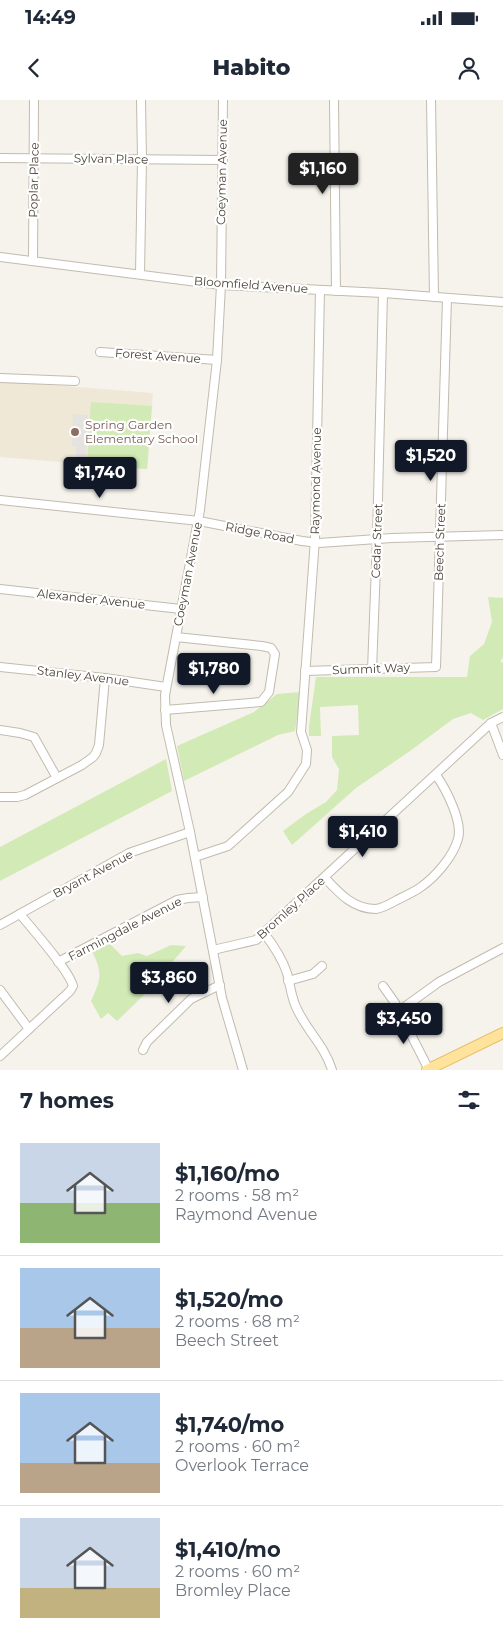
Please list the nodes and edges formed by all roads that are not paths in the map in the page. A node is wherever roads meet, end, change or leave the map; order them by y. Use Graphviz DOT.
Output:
graph roads {
  1 [pos="34,100"];
  2 [pos="141,100"];
  3 [pos="223,100"];
  4 [pos="334,100"];
  5 [pos="431,100"];
  6 [pos="0,158"];
  7 [pos="34,158"];
  8 [pos="142,159"];
  9 [pos="223,160"];
  10 [pos="0,256"];
  11 [pos="33,261"];
  12 [pos="140,274"];
  13 [pos="221,285"];
  14 [pos="320,290"];
  15 [pos="336,291"];
  16 [pos="383,293"];
  17 [pos="434,297"];
  18 [pos="447,298"];
  19 [pos="503,302"];
  20 [pos="100,352"];
  21 [pos="217,360"];
  22 [pos="0,378"];
  23 [pos="74,381"];
  24 [pos="0,500"];
  25 [pos="198,521"];
  26 [pos="503,526"];
  27 [pos="503,535"];
  28 [pos="441,537"];
  29 [pos="377,539"];
  30 [pos="315,542"];
  31 [pos="0,588"];
  32 [pos="181,609"];
  33 [pos="176,636"];
  34 [pos="0,667"];
  35 [pos="436,667"];
  36 [pos="372,670"];
  37 [pos="305,671"];
  38 [pos="105,678"];
  39 [pos="166,687"];
  40 [pos="166,710"];
  41 [pos="503,717"];
  42 [pos="491,723"];
  43 [pos="0,730"];
  44 [pos="503,755"];
  45 [pos="436,775"];
  46 [pos="57,778"];
  47 [pos="0,797"];
  48 [pos="190,832"];
  49 [pos="195,856"];
  50 [pos="325,878"];
  51 [pos="203,897"];
  52 [pos="20,914"];
  53 [pos="0,925"];
  54 [pos="264,933"];
  55 [pos="503,948"];
  56 [pos="213,950"];
  57 [pos="58,962"];
  58 [pos="322,966"];
  59 [pos="288,982"];
  60 [pos="220,985"];
  61 [pos="383,986"];
  62 [pos="0,990"];
  63 [pos="399,1011"];
  64 [pos="29,1029"];
  65 [pos="503,1033"];
  66 [pos="143,1050"];
  67 [pos="0,1056"];
  68 [pos="243,1070"];
  69 [pos="332,1070"];
  70 [pos="428,1070"];
  1 -- 7 [label="street, Poplar Place"];
  2 -- 8 [label="street"];
  3 -- 9 [label="street, Coeyman Avenue"];
  4 -- 15 [label="street"];
  5 -- 17 [label="street"];
  6 -- 7 [label="street, Sylvan Place"];
  7 -- 8 [label="street, Sylvan Place"];
  7 -- 11 [label="street, Poplar Place"];
  8 -- 9 [label="street, Sylvan Place"];
  8 -- 12 [label="street"];
  9 -- 13 [label="street, Coeyman Avenue"];
  10 -- 11 [label="street, Bloomfield Avenue"];
  11 -- 12 [label="street, Bloomfield Avenue"];
  12 -- 13 [label="street, Bloomfield Avenue"];
  13 -- 14 [label="street, Bloomfield Avenue"];
  13 -- 21 [label="street, Coeyman Avenue"];
  14 -- 15 [label="street, Bloomfield Avenue"];
  14 -- 30 [label="street, Raymond Avenue"];
  15 -- 16 [label="street, Bloomfield Avenue"];
  16 -- 17 [label="street, Bloomfield Avenue"];
  16 -- 29 [label="street, Cedar Street"];
  17 -- 18 [label="street, Bloomfield Avenue"];
  18 -- 19 [label="street, Bloomfield Avenue"];
  18 -- 28 [label="street, Beech Street"];
  20 -- 21 [label="street, Forest Avenue"];
  21 -- 25 [label="street, Coeyman Avenue"];
  22 -- 23 [label="street"];
  24 -- 25 [label="street, Ridge Road"];
  25 -- 30 [label="street, Ridge Road"];
  25 -- 32 [label="street, Coeyman Avenue"];
  26 -- 27 [label="street"];
  27 -- 28 [label="street, Ridge Road"];
  28 -- 29 [label="street, Ridge Road"];
  28 -- 35 [label="street, Beech Street"];
  29 -- 30 [label="street, Ridge Road"];
  29 -- 36 [label="street, Cedar Street"];
  30 -- 37 [label="street, Raymond Avenue"];
  31 -- 32 [label="street, Alexander Avenue"];
  32 -- 33 [label="street, Coeyman Avenue"];
  33 -- 39 [label="street, Coeyman Avenue"];
  33 -- 40 [label="street"];
  34 -- 38 [label="street, Stanley Avenue"];
  35 -- 36 [label="street, Summit Way"];
  36 -- 37 [label="street, Summit Way"];
  37 -- 49 [label="street, Raymond Avenue"];
  38 -- 39 [label="street, Stanley Avenue"];
  38 -- 46 [label="street"];
  39 -- 40 [label="street, Coeyman Avenue"];
  40 -- 48 [label="street, Coeyman Avenue"];
  41 -- 42 [label="street, Bromley Place"];
  42 -- 44 [label="street"];
  42 -- 45 [label="street, Bromley Place"];
  43 -- 46 [label="street"];
  45 -- 50 [label="street, Bromley Place"];
  45 -- 50 [label="street"];
  46 -- 47 [label="street"];
  48 -- 49 [label="street, Coeyman Avenue"];
  48 -- 52 [label="street, Bryant Avenue"];
  49 -- 51 [label="street, Coeyman Avenue"];
  50 -- 54 [label="street, Bromley Place"];
  51 -- 56 [label="street, Coeyman Avenue"];
  51 -- 57 [label="street, Farmingdale Avenue"];
  52 -- 53 [label="street, Bryant Avenue"];
  52 -- 57 [label="street"];
  54 -- 56 [label="street, Bromley Place"];
  54 -- 59 [label="street"];
  55 -- 63 [label="street"];
  56 -- 60 [label="street, Coeyman Avenue"];
  57 -- 64 [label="street, Farmingdale Avenue"];
  58 -- 59 [label="street"];
  59 -- 69 [label="street"];
  60 -- 66 [label="street"];
  60 -- 68 [label="street, Coeyman Avenue"];
  61 -- 63 [label="street"];
  62 -- 64 [label="street"];
  63 -- 70 [label="street"];
  64 -- 67 [label="street, Farmingdale Avenue"];
  65 -- 70 [label="main road"];
}
